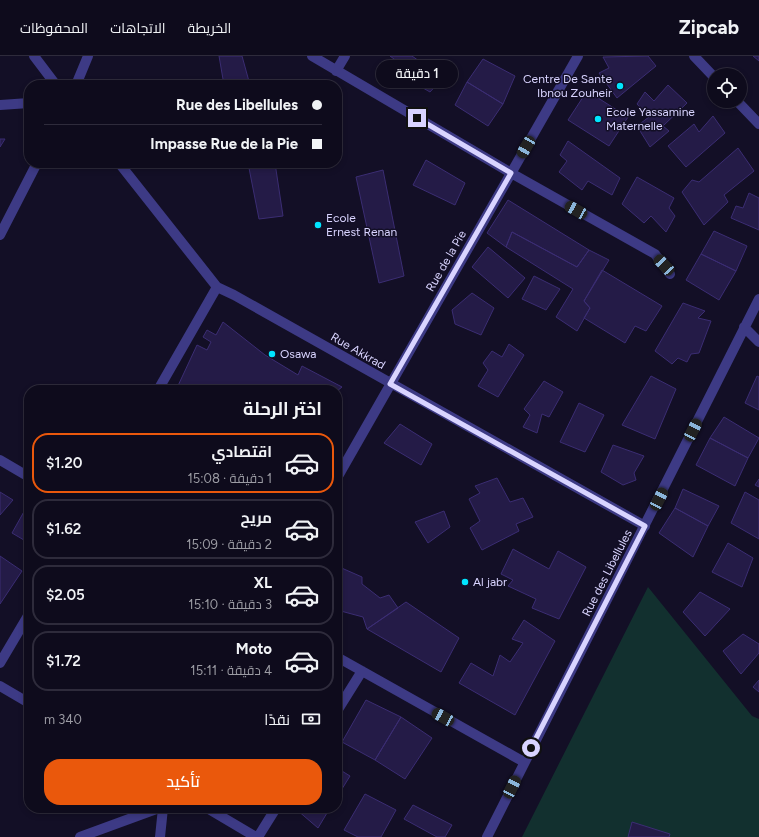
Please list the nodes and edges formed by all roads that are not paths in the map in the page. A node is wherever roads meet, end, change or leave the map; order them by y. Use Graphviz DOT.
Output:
graph roads {
  1 [pos="34,56"];
  2 [pos="88,56"];
  3 [pos="312,56"];
  4 [pos="345,56"];
  5 [pos="578,56"];
  6 [pos="694,56"];
  7 [pos="707,70"];
  8 [pos="336,71"];
  9 [pos="52,80"];
  10 [pos="78,80"];
  11 [pos="24,103"];
  12 [pos="0,105"];
  13 [pos="744,108"];
  14 [pos="759,124"];
  15 [pos="34,168"];
  16 [pos="123,168"];
  17 [pos="511,173"];
  18 [pos="0,235"];
  19 [pos="670,274"];
  20 [pos="217,287"];
  21 [pos="759,299"];
  22 [pos="744,328"];
  23 [pos="759,342"];
  24 [pos="390,384"];
  25 [pos="161,385"];
  26 [pos="0,460"];
  27 [pos="342,469"];
  28 [pos="24,474"];
  29 [pos="645,526"];
  30 [pos="24,622"];
  31 [pos="342,660"];
  32 [pos="0,663"];
  33 [pos="362,672"];
  34 [pos="0,686"];
  35 [pos="24,700"];
  36 [pos="342,703"];
  37 [pos="524,762"];
  38 [pos="145,813"];
  39 [pos="162,813"];
  40 [pos="216,813"];
  41 [pos="273,813"];
  42 [pos="80,837"];
  43 [pos="160,837"];
  44 [pos="257,837"];
  45 [pos="487,837"];
  1 -- 9 [label="street"];
  2 -- 10 [label="street"];
  3 -- 8 [label="street"];
  4 -- 8 [label="street"];
  5 -- 17 [label="street, Rue de la Pie"];
  6 -- 7 [label="street"];
  8 -- 17 [label="street"];
  11 -- 12 [label="street"];
  13 -- 14 [label="street"];
  15 -- 18 [label="street"];
  16 -- 20 [label="street, Rue Akkrad"];
  17 -- 19 [label="street"];
  17 -- 24 [label="street, Rue de la Pie"];
  20 -- 24 [label="street, Rue Akkrad"];
  20 -- 25 [label="street"];
  21 -- 22 [label="street, Rue des Libellules"];
  22 -- 23 [label="street"];
  22 -- 29 [label="street, Rue des Libellules"];
  24 -- 27 [label="street, Rue de la Pie"];
  24 -- 29 [label="street, Rue Akkrad"];
  26 -- 28 [label="street"];
  29 -- 37 [label="street, Rue des Libellules"];
  30 -- 32 [label="street"];
  31 -- 33 [label="street"];
  33 -- 36 [label="street"];
  33 -- 37 [label="street"];
  34 -- 35 [label="street"];
  37 -- 45 [label="street, Rue des Libellules"];
  38 -- 42 [label="street"];
  39 -- 43 [label="street"];
  40 -- 44 [label="street"];
  41 -- 44 [label="street"];
}
